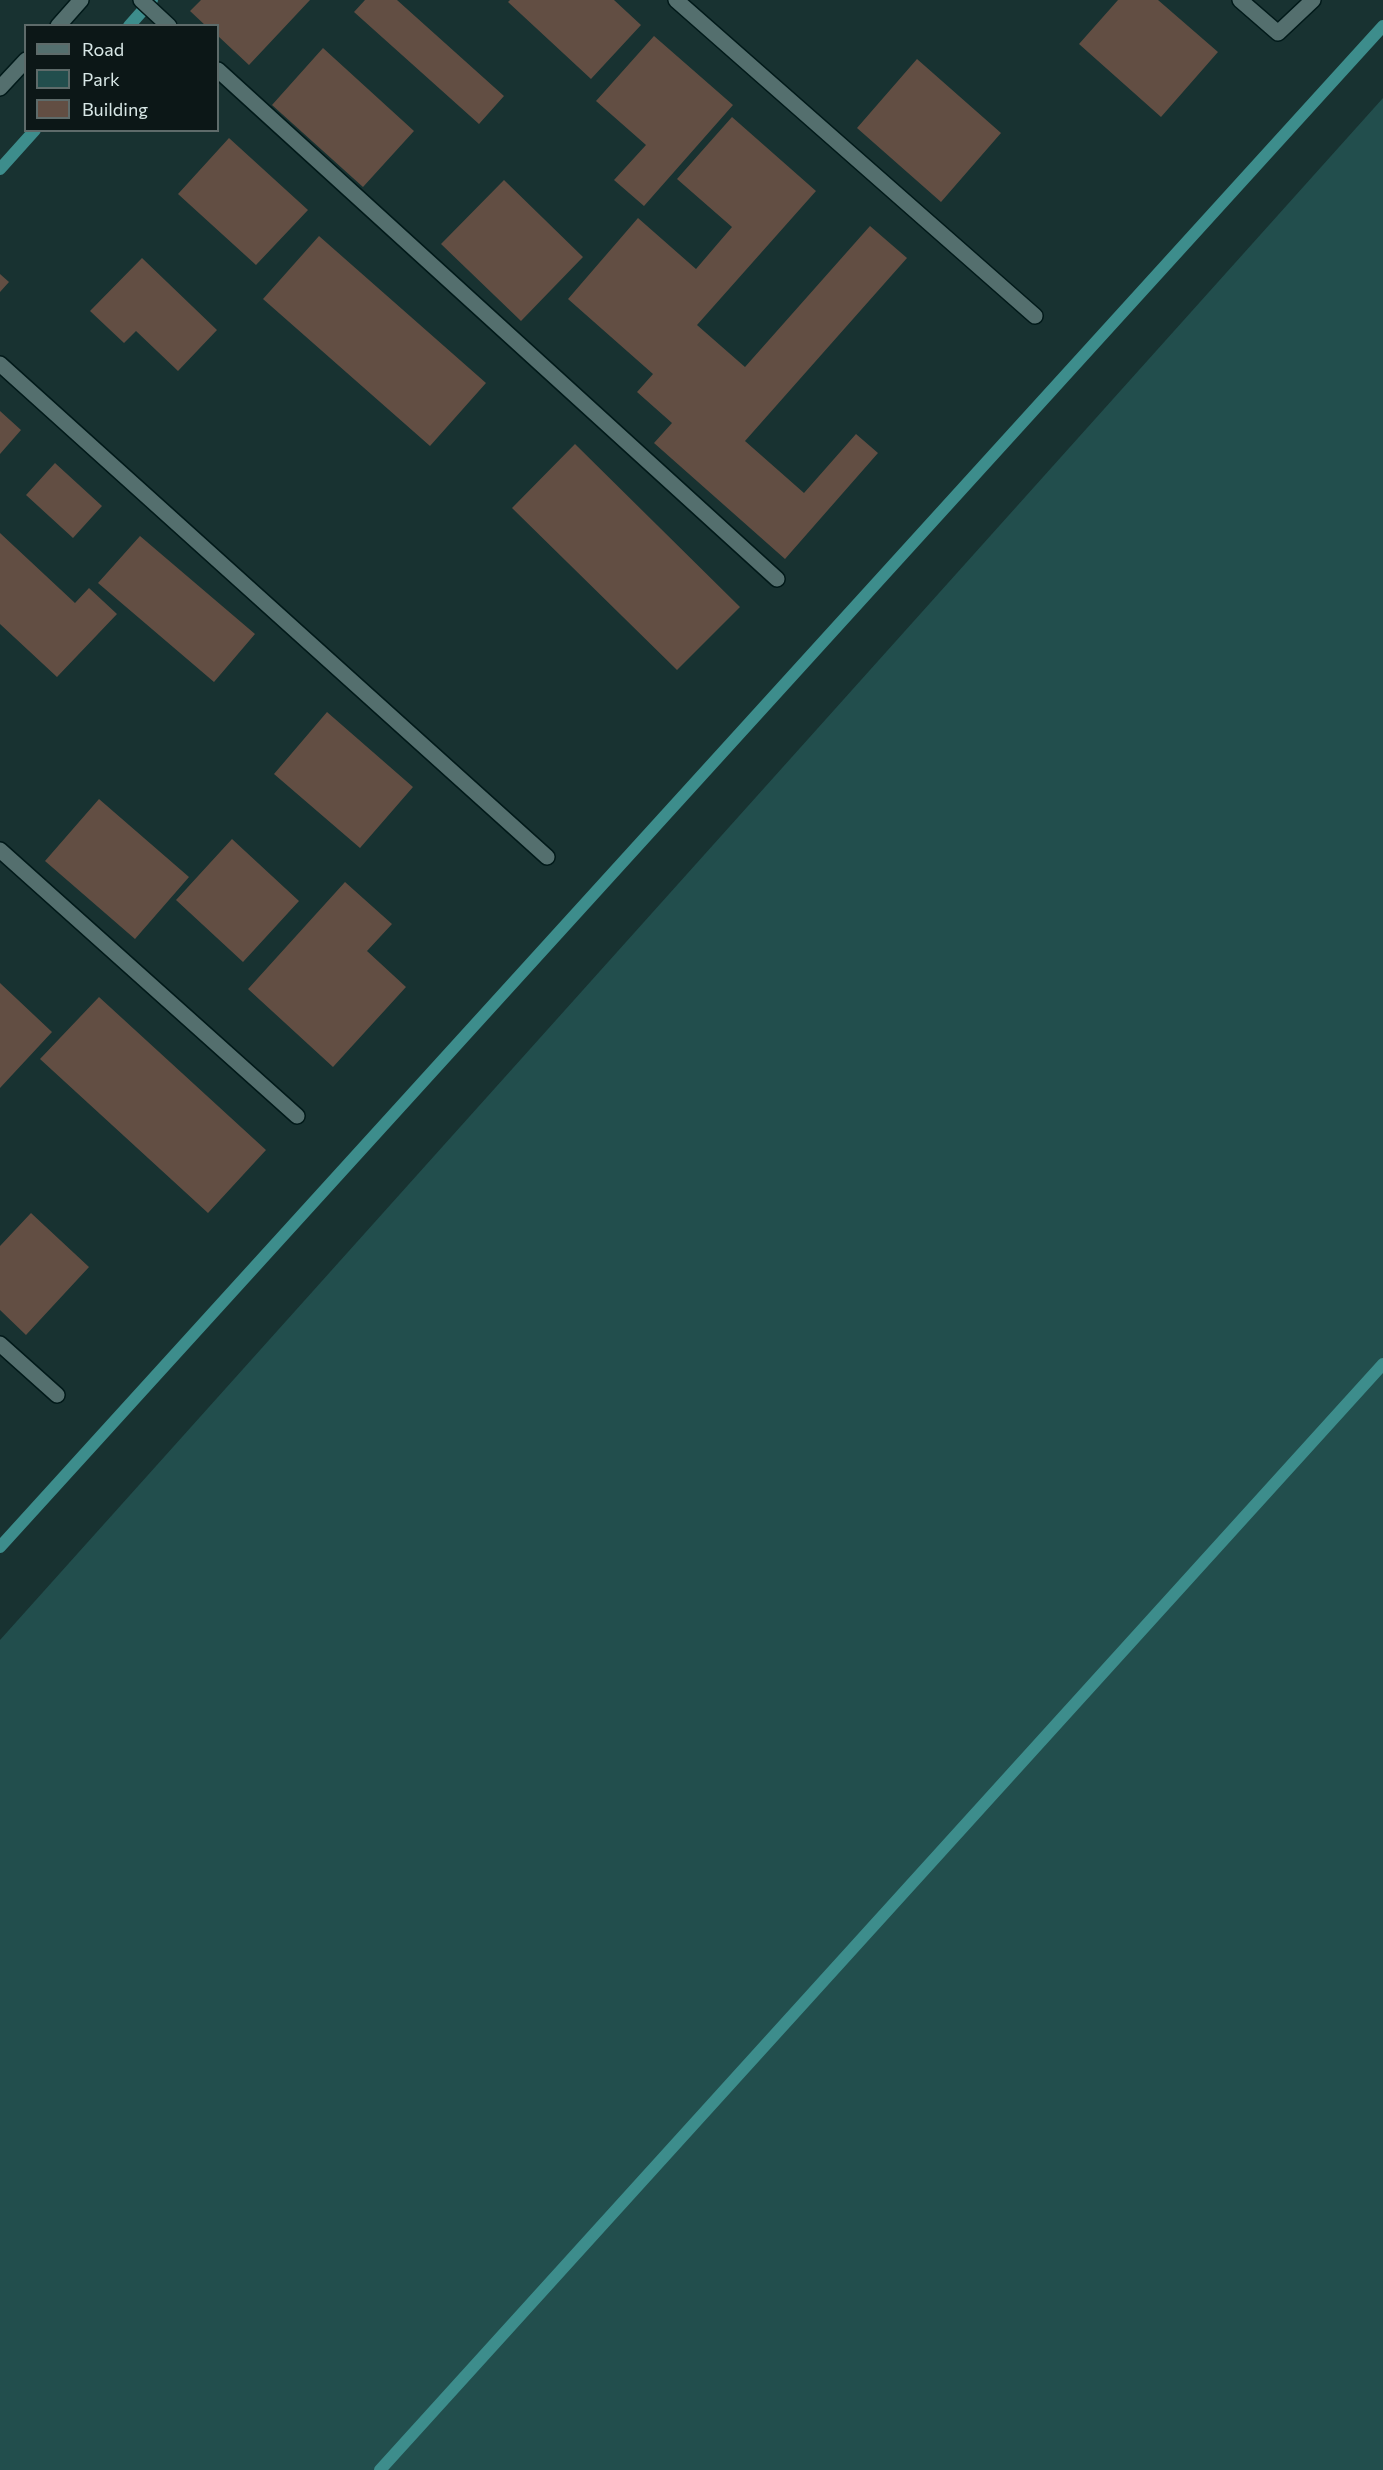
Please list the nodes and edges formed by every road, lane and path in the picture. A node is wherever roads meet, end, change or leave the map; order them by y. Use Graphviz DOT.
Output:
graph roads {
  1 [pos="81,0"];
  2 [pos="141,0"];
  3 [pos="676,0"];
  4 [pos="1240,0"];
  5 [pos="1312,0"];
  6 [pos="60,24"];
  7 [pos="167,24"];
  8 [pos="24,62"];
  9 [pos="219,71"];
  10 [pos="0,88"];
  11 [pos="1035,316"];
  12 [pos="0,364"];
  13 [pos="777,579"];
  14 [pos="0,849"];
  15 [pos="547,857"];
  16 [pos="297,1116"];
  17 [pos="0,1344"];
  18 [pos="57,1395"];
  1 -- 6 [label="street"];
  2 -- 7 [label="street"];
  3 -- 11 [label="street"];
  4 -- 5 [label="street"];
  8 -- 10 [label="street"];
  9 -- 13 [label="street"];
  12 -- 15 [label="street"];
  14 -- 16 [label="street"];
  17 -- 18 [label="street"];
}
